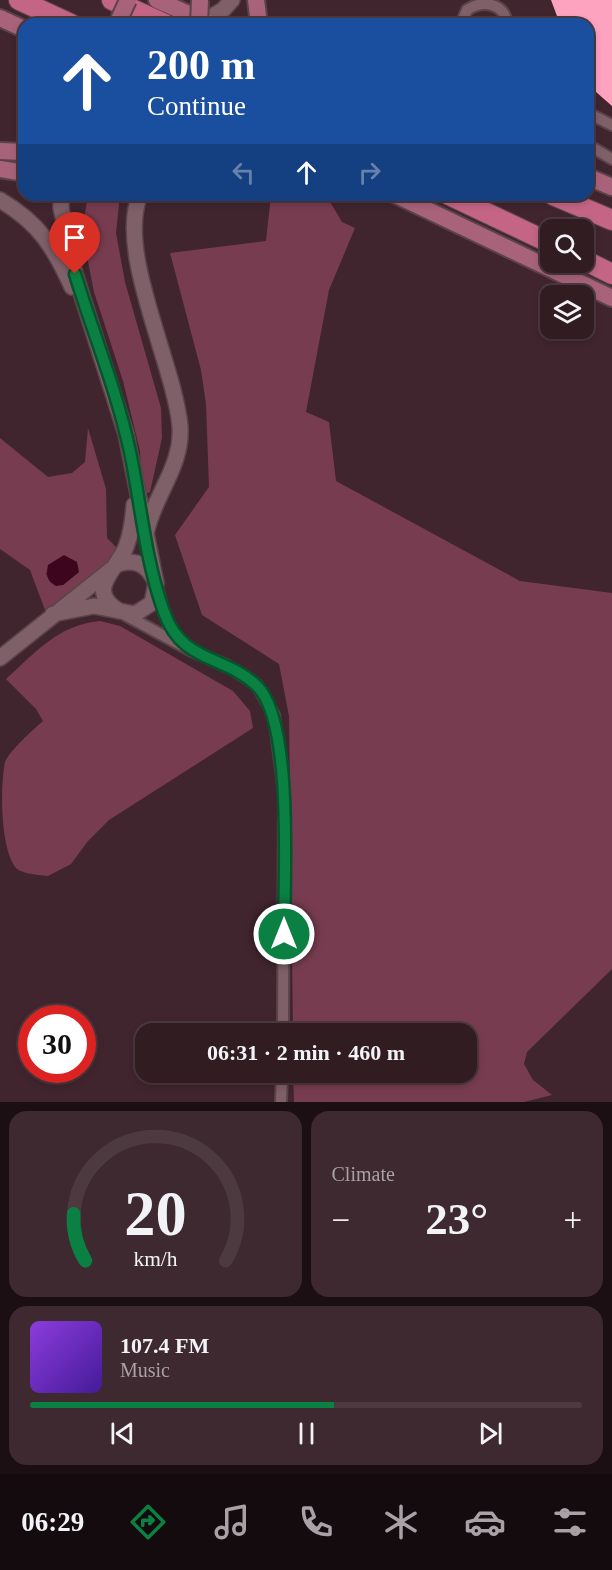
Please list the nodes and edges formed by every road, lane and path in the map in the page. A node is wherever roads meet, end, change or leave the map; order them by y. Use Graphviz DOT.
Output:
graph roads {
  1 [pos="19,0"];
  2 [pos="112,0"];
  3 [pos="128,0"];
  4 [pos="157,0"];
  5 [pos="200,0"];
  6 [pos="232,0"];
  7 [pos="256,0"];
  8 [pos="465,0"];
  9 [pos="494,2"];
  10 [pos="0,18"];
  11 [pos="58,18"];
  12 [pos="120,18"];
  13 [pos="152,18"];
  14 [pos="194,18"];
  15 [pos="203,18"];
  16 [pos="211,18"];
  17 [pos="258,18"];
  18 [pos="462,18"];
  19 [pos="463,18"];
  20 [pos="506,18"];
  21 [pos="18,26"];
  22 [pos="594,117"];
  23 [pos="612,124"];
  24 [pos="594,148"];
  25 [pos="0,151"];
  26 [pos="18,152"];
  27 [pos="612,159"];
  28 [pos="0,170"];
  29 [pos="18,172"];
  30 [pos="594,180"];
  31 [pos="612,187"];
  32 [pos="0,200"];
  33 [pos="61,201"];
  34 [pos="139,201"];
  35 [pos="409,201"];
  36 [pos="462,201"];
  37 [pos="567,201"];
  38 [pos="612,220"];
  39 [pos="540,238"];
  40 [pos="594,265"];
  41 [pos="612,274"];
  42 [pos="612,298"];
  43 [pos="94,333"];
  44 [pos="133,472"];
  45 [pos="146,537"];
  46 [pos="113,568"];
  47 [pos="156,583"];
  48 [pos="122,613"];
  49 [pos="53,614"];
  50 [pos="192,651"];
  51 [pos="0,658"];
  52 [pos="283,1023"];
  53 [pos="282,1083"];
  54 [pos="281,1102"];
  1 -- 11 [label="highway"];
  2 -- 13 [label="highway"];
  3 -- 12 [label="main road, bridge"];
  4 -- 14 [label="main road"];
  5 -- 15 [label="main road, bridge"];
  6 -- 16 [label="street"];
  7 -- 17 [label="main road"];
  8 -- 18 [label="street"];
  9 -- 19 [label="street"];
  9 -- 20 [label="street"];
  10 -- 21 [label="main road"];
  22 -- 23 [label="street"];
  24 -- 27 [label="street"];
  25 -- 26 [label="main road"];
  28 -- 29 [label="main road"];
  30 -- 31 [label="main road"];
  32 -- 43 [label="street"];
  33 -- 43 [label="street"];
  34 -- 45 [label="street"];
  35 -- 42 [label="main road"];
  36 -- 39 [label="highway"];
  37 -- 38 [label="highway"];
  40 -- 41 [label="highway"];
  43 -- 44 [label="street"];
  44 -- 45 [label="street"];
  44 -- 46 [label="street"];
  45 -- 47 [label="street"];
  46 -- 47 [label="street"];
  46 -- 48 [label="street"];
  46 -- 49 [label="street"];
  47 -- 48 [label="street"];
  47 -- 50 [label="street"];
  48 -- 49 [label="street"];
  48 -- 50 [label="street"];
  49 -- 51 [label="street"];
  50 -- 52 [label="street"];
  53 -- 54 [label="street"];
}
